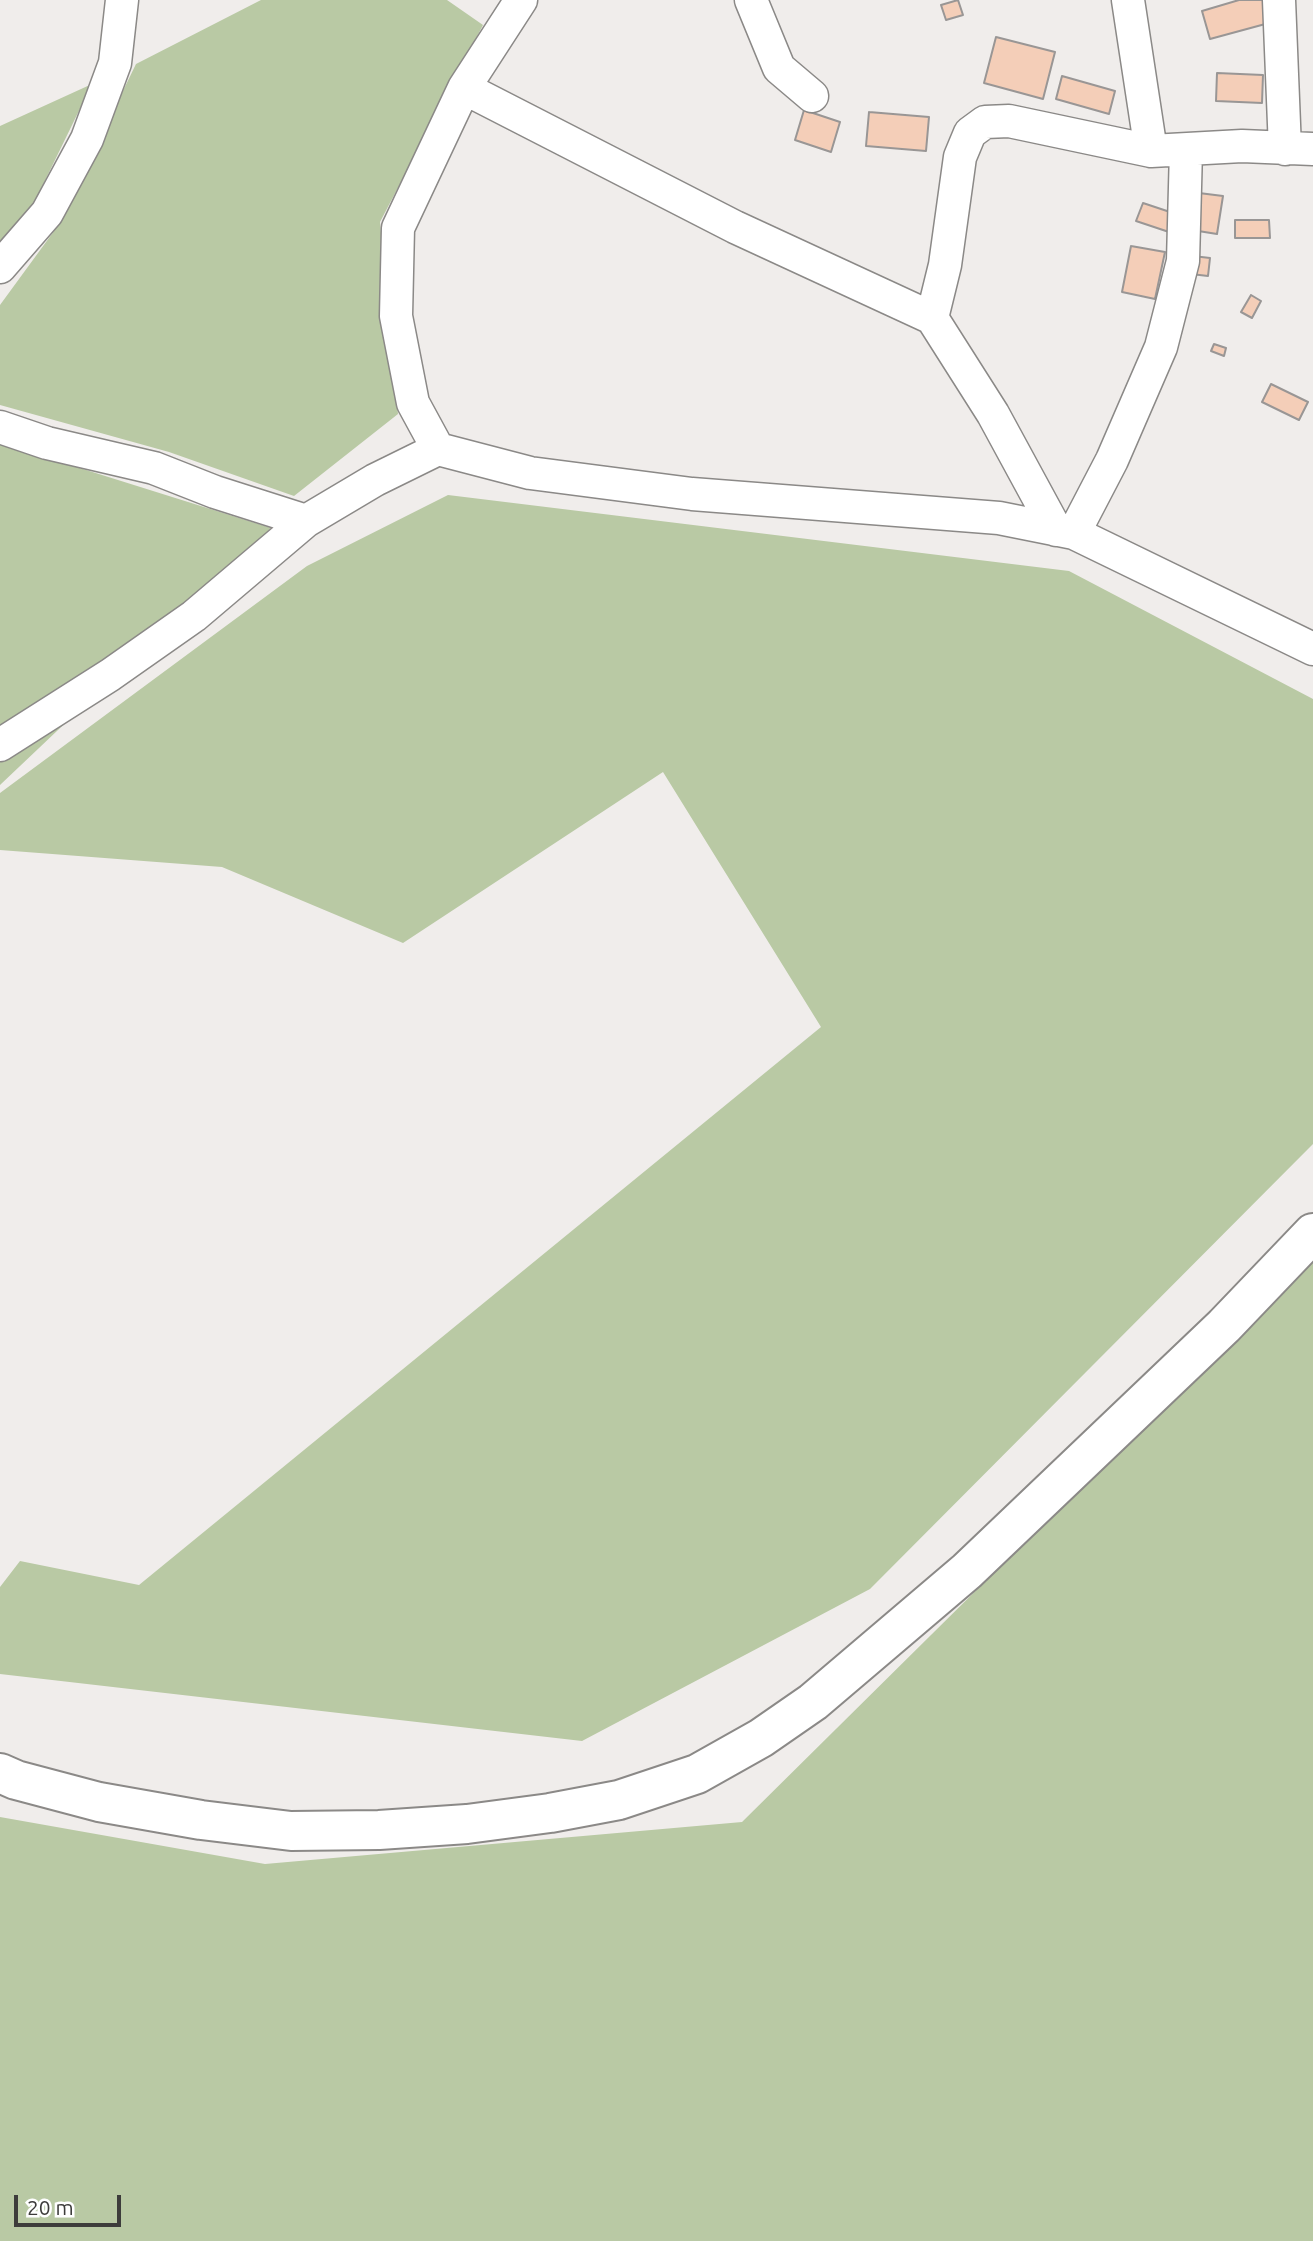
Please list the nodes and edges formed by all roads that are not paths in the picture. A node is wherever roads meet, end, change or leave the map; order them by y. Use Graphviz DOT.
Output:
graph roads {
  1 [pos="122,0"];
  2 [pos="521,0"];
  3 [pos="751,0"];
  4 [pos="1128,0"];
  5 [pos="1279,0"];
  6 [pos="464,88"];
  7 [pos="812,96"];
  8 [pos="1299,149"];
  9 [pos="1186,150"];
  10 [pos="1151,152"];
  11 [pos="0,267"];
  12 [pos="932,318"];
  13 [pos="0,426"];
  14 [pos="438,449"];
  15 [pos="306,521"];
  16 [pos="1065,531"];
  17 [pos="1313,649"];
  18 [pos="0,745"];
  19 [pos="1313,1233"];
  20 [pos="0,1773"];
  1 -- 11 [label="street"];
  2 -- 6 [label="street"];
  3 -- 7 [label="street"];
  4 -- 10 [label="street"];
  5 -- 8 [label="street"];
  6 -- 12 [label="street"];
  6 -- 14 [label="street"];
  8 -- 9 [label="street"];
  9 -- 10 [label="street"];
  9 -- 16 [label="street"];
  10 -- 12 [label="street"];
  12 -- 16 [label="street"];
  13 -- 15 [label="street"];
  14 -- 15 [label="street"];
  14 -- 16 [label="street"];
  15 -- 18 [label="street"];
  16 -- 17 [label="street"];
  19 -- 20 [label="street"];
}
